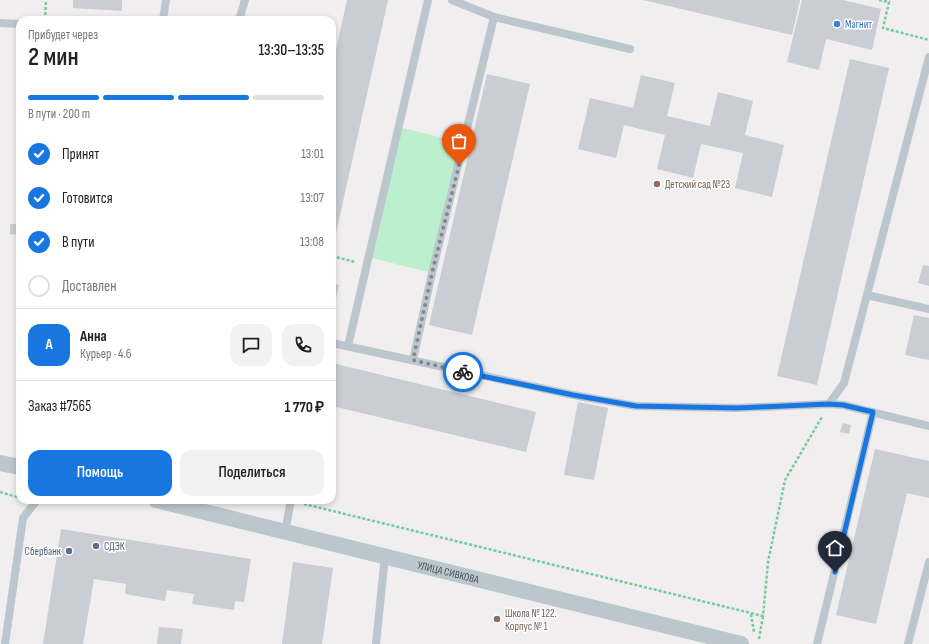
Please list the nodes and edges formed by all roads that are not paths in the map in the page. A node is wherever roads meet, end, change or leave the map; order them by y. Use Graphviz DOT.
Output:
graph roads {
  1 [pos="166,0"];
  2 [pos="245,0"];
  3 [pos="428,0"];
  4 [pos="452,0"];
  5 [pos="164,16"];
  6 [pos="240,16"];
  7 [pos="494,16"];
  8 [pos="0,23"];
  9 [pos="16,24"];
  10 [pos="630,49"];
  11 [pos="929,57"];
  12 [pos="867,295"];
  13 [pos="929,309"];
  14 [pos="336,344"];
  15 [pos="348,346"];
  16 [pos="413,360"];
  17 [pos="829,404"];
  18 [pos="873,412"];
  19 [pos="929,426"];
  20 [pos="0,463"];
  21 [pos="16,466"];
  22 [pos="34,504"];
  23 [pos="172,504"];
  24 [pos="290,504"];
  25 [pos="285,532"];
  26 [pos="385,556"];
  27 [pos="929,562"];
  28 [pos="5,644"];
  29 [pos="376,644"];
  30 [pos="741,644"];
  31 [pos="817,644"];
  32 [pos="908,644"];
  1 -- 5 [label="lane"];
  2 -- 6 [label="lane"];
  3 -- 15 [label="lane"];
  4 -- 7 [label="lane"];
  7 -- 10 [label="lane"];
  7 -- 16 [label="lane"];
  8 -- 9 [label="lane"];
  11 -- 12 [label="lane"];
  12 -- 13 [label="lane"];
  12 -- 17 [label="lane"];
  14 -- 15 [label="lane"];
  15 -- 16 [label="lane"];
  16 -- 17 [label="lane"];
  17 -- 18 [label="lane"];
  18 -- 19 [label="lane"];
  18 -- 31 [label="lane"];
  20 -- 21 [label="street"];
  22 -- 28 [label="lane"];
  23 -- 25 [label="street, УЛИЦА СИВКОВА"];
  24 -- 25 [label="lane"];
  25 -- 26 [label="street, УЛИЦА СИВКОВА"];
  26 -- 29 [label="lane"];
  26 -- 30 [label="street, УЛИЦА СИВКОВА"];
  27 -- 32 [label="lane"];
}
